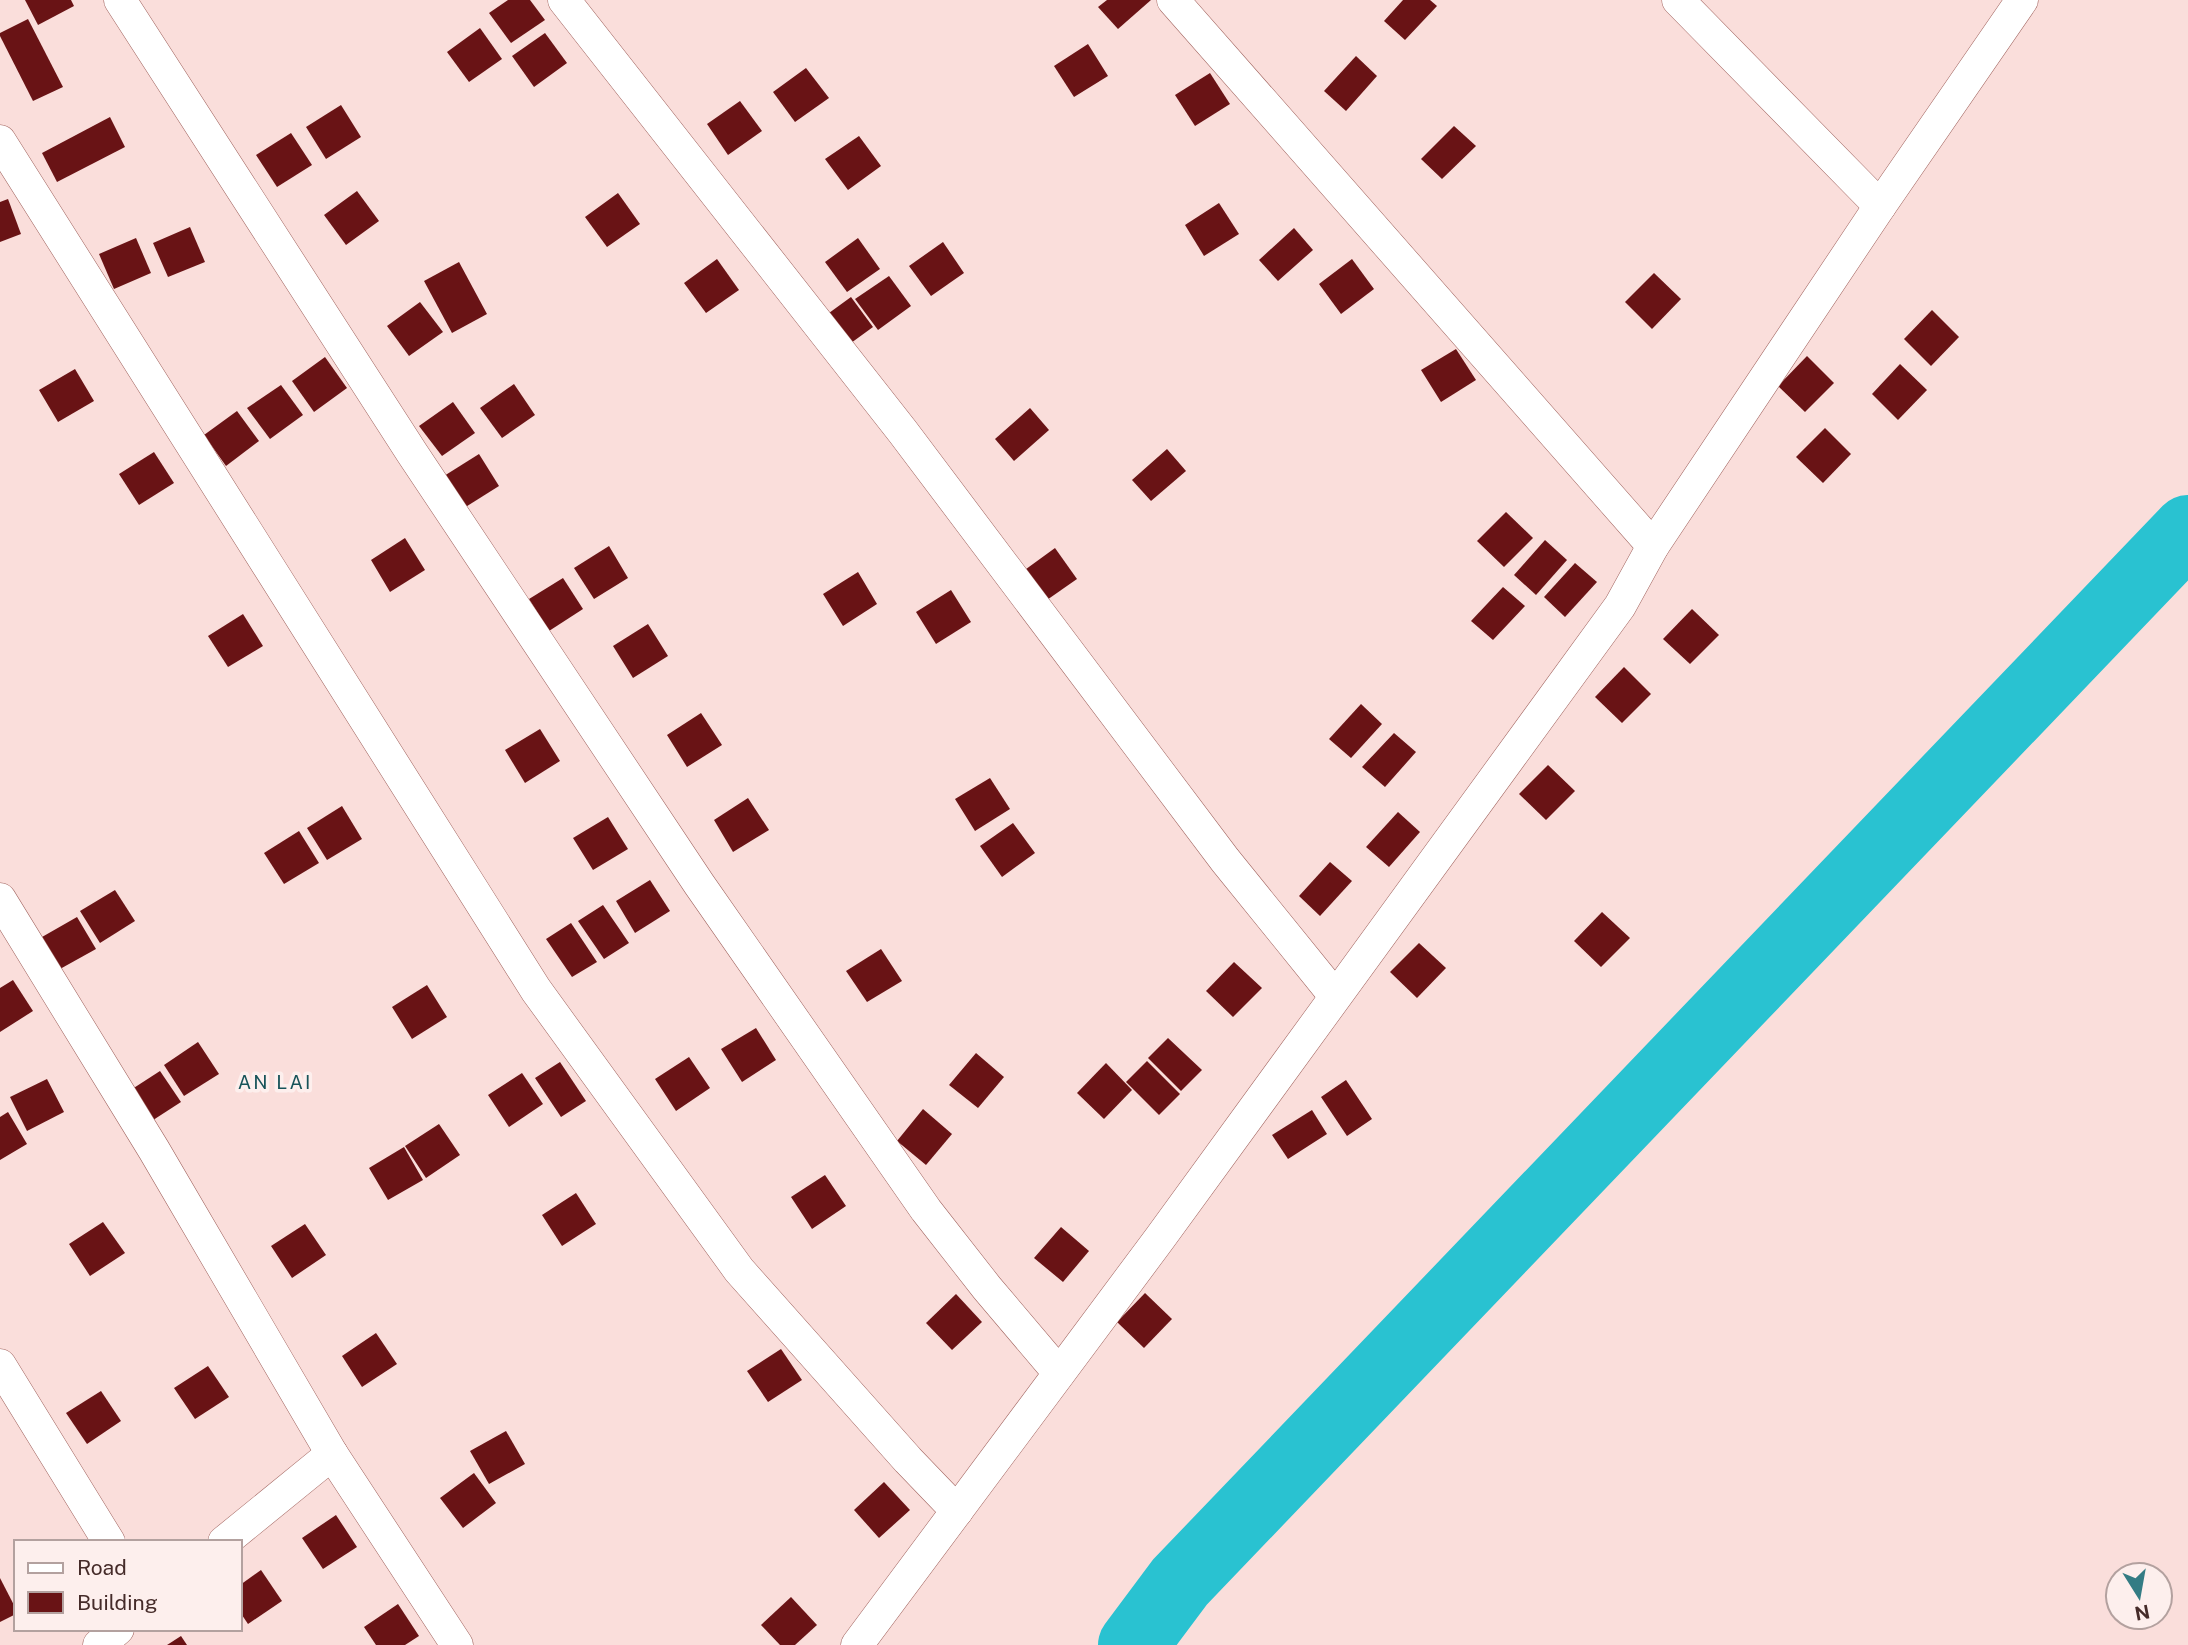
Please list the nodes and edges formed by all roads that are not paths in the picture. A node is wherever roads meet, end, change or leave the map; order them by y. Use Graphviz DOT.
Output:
graph roads {
  1 [pos="120,0"];
  2 [pos="564,0"];
  3 [pos="1173,0"];
  4 [pos="1678,0"];
  5 [pos="2022,0"];
  6 [pos="0,141"];
  7 [pos="1880,206"];
  8 [pos="1653,546"];
  9 [pos="0,898"];
  10 [pos="1335,996"];
  11 [pos="0,1365"];
  12 [pos="1059,1373"];
  13 [pos="332,1454"];
  14 [pos="957,1511"];
  15 [pos="108,1540"];
  16 [pos="226,1540"];
  17 [pos="116,1631"];
  18 [pos="99,1645"];
  19 [pos="457,1645"];
  20 [pos="857,1645"];
  1 -- 12 [label="street"];
  2 -- 10 [label="street"];
  3 -- 8 [label="street"];
  4 -- 7 [label="street"];
  5 -- 7 [label="street"];
  6 -- 14 [label="street"];
  7 -- 8 [label="street"];
  8 -- 10 [label="street"];
  9 -- 13 [label="street"];
  10 -- 12 [label="street"];
  11 -- 15 [label="street"];
  12 -- 14 [label="street"];
  13 -- 16 [label="street"];
  13 -- 19 [label="street"];
  14 -- 20 [label="street"];
  17 -- 18 [label="street"];
}
